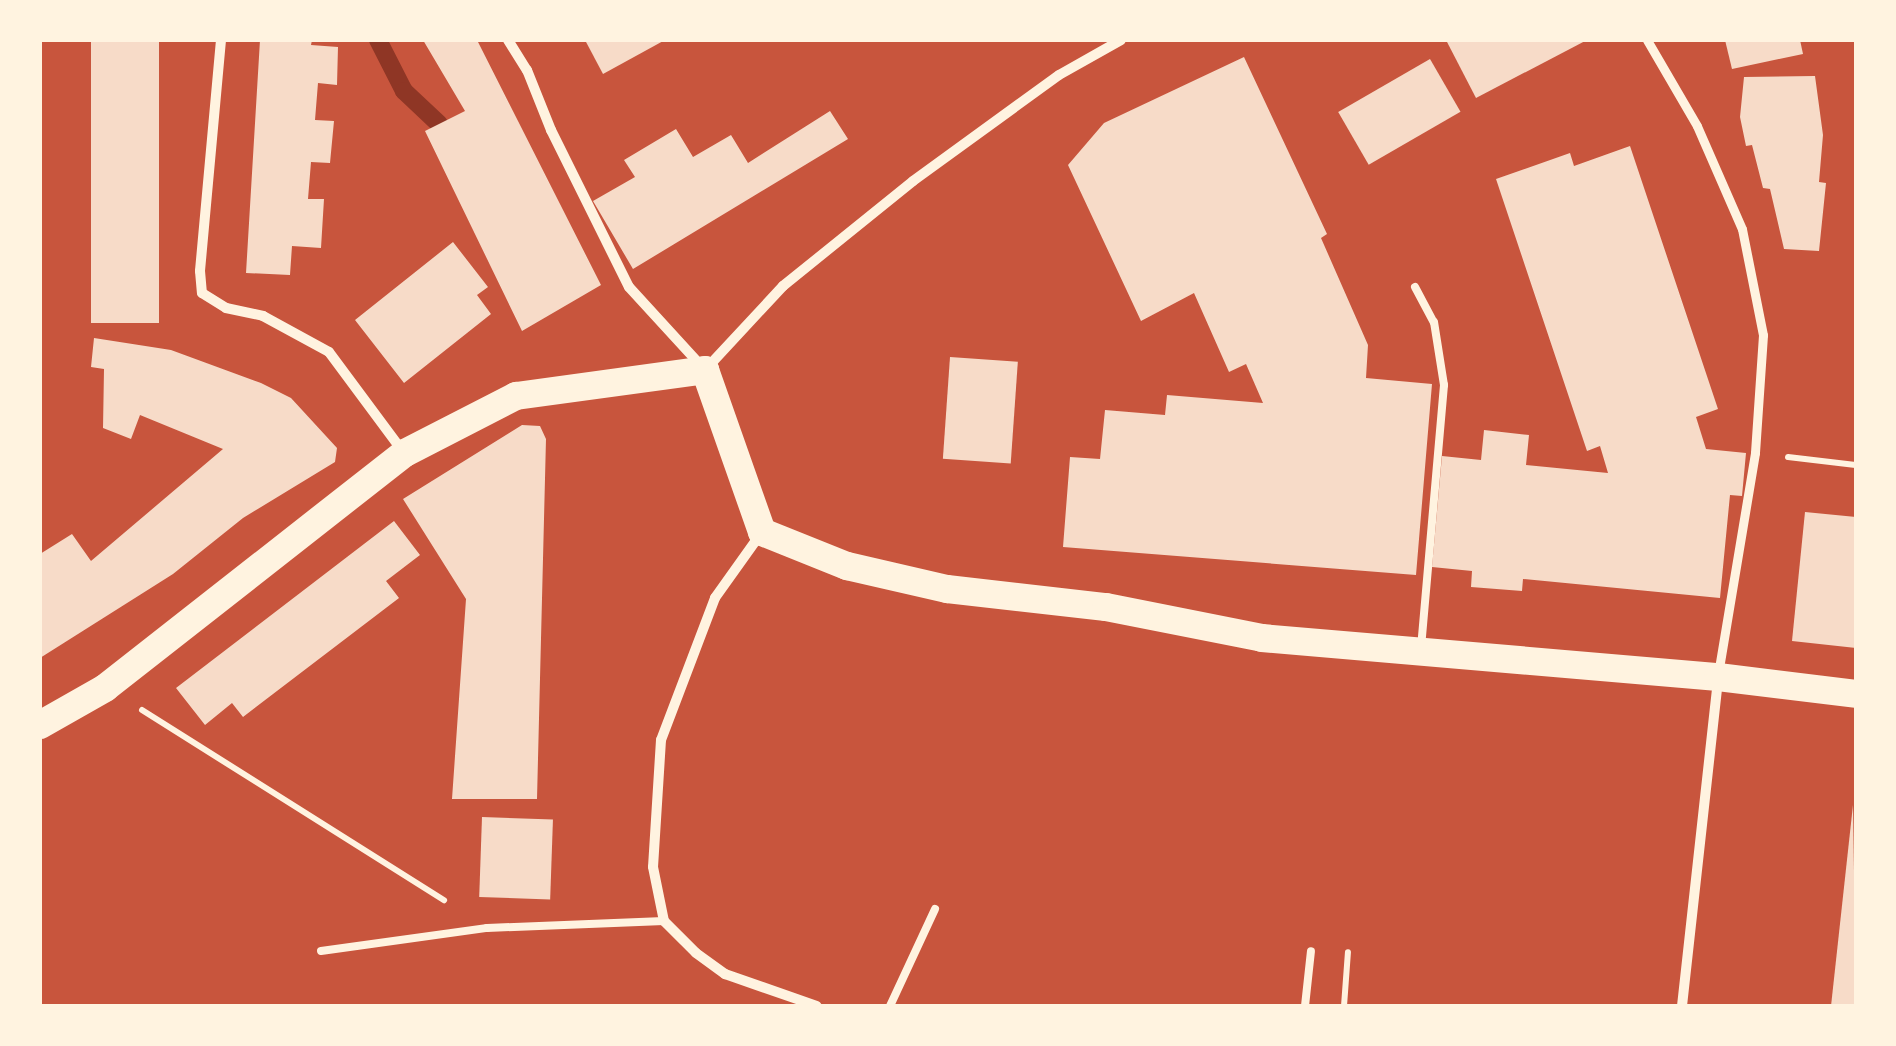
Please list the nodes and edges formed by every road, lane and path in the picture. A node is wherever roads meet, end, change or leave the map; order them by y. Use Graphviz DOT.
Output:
graph roads {
  1 [pos="221,40"];
  2 [pos="508,40"];
  3 [pos="1121,40"];
  4 [pos="1646,40"];
  5 [pos="1414,287"];
  6 [pos="704,370"];
  7 [pos="405,453"];
  8 [pos="1754,453"];
  9 [pos="1856,465"];
  10 [pos="762,532"];
  11 [pos="1420,650"];
  12 [pos="1718,677"];
  13 [pos="1856,694"];
  14 [pos="134,705"];
  15 [pos="40,725"];
  16 [pos="935,909"];
  17 [pos="664,921"];
  18 [pos="488,928"];
  19 [pos="320,951"];
  20 [pos="1311,952"];
  21 [pos="1348,952"];
  22 [pos="817,1006"];
  23 [pos="890,1006"];
  24 [pos="1306,1006"];
  25 [pos="1344,1006"];
  26 [pos="1682,1006"];
  1 -- 7 [label="street"];
  2 -- 6 [label="street"];
  3 -- 6 [label="street"];
  4 -- 8 [label="street"];
  5 -- 11 [label="lane"];
  6 -- 7 [label="highway"];
  6 -- 10 [label="highway"];
  7 -- 15 [label="highway"];
  8 -- 9 [label="path"];
  8 -- 12 [label="street"];
  10 -- 11 [label="highway"];
  10 -- 17 [label="street"];
  11 -- 12 [label="highway"];
  12 -- 13 [label="highway"];
  12 -- 26 [label="street"];
  14 -- 18 [label="path"];
  16 -- 23 [label="lane"];
  17 -- 18 [label="lane"];
  17 -- 22 [label="street"];
  18 -- 19 [label="lane"];
  20 -- 24 [label="lane"];
  21 -- 25 [label="path"];
}
